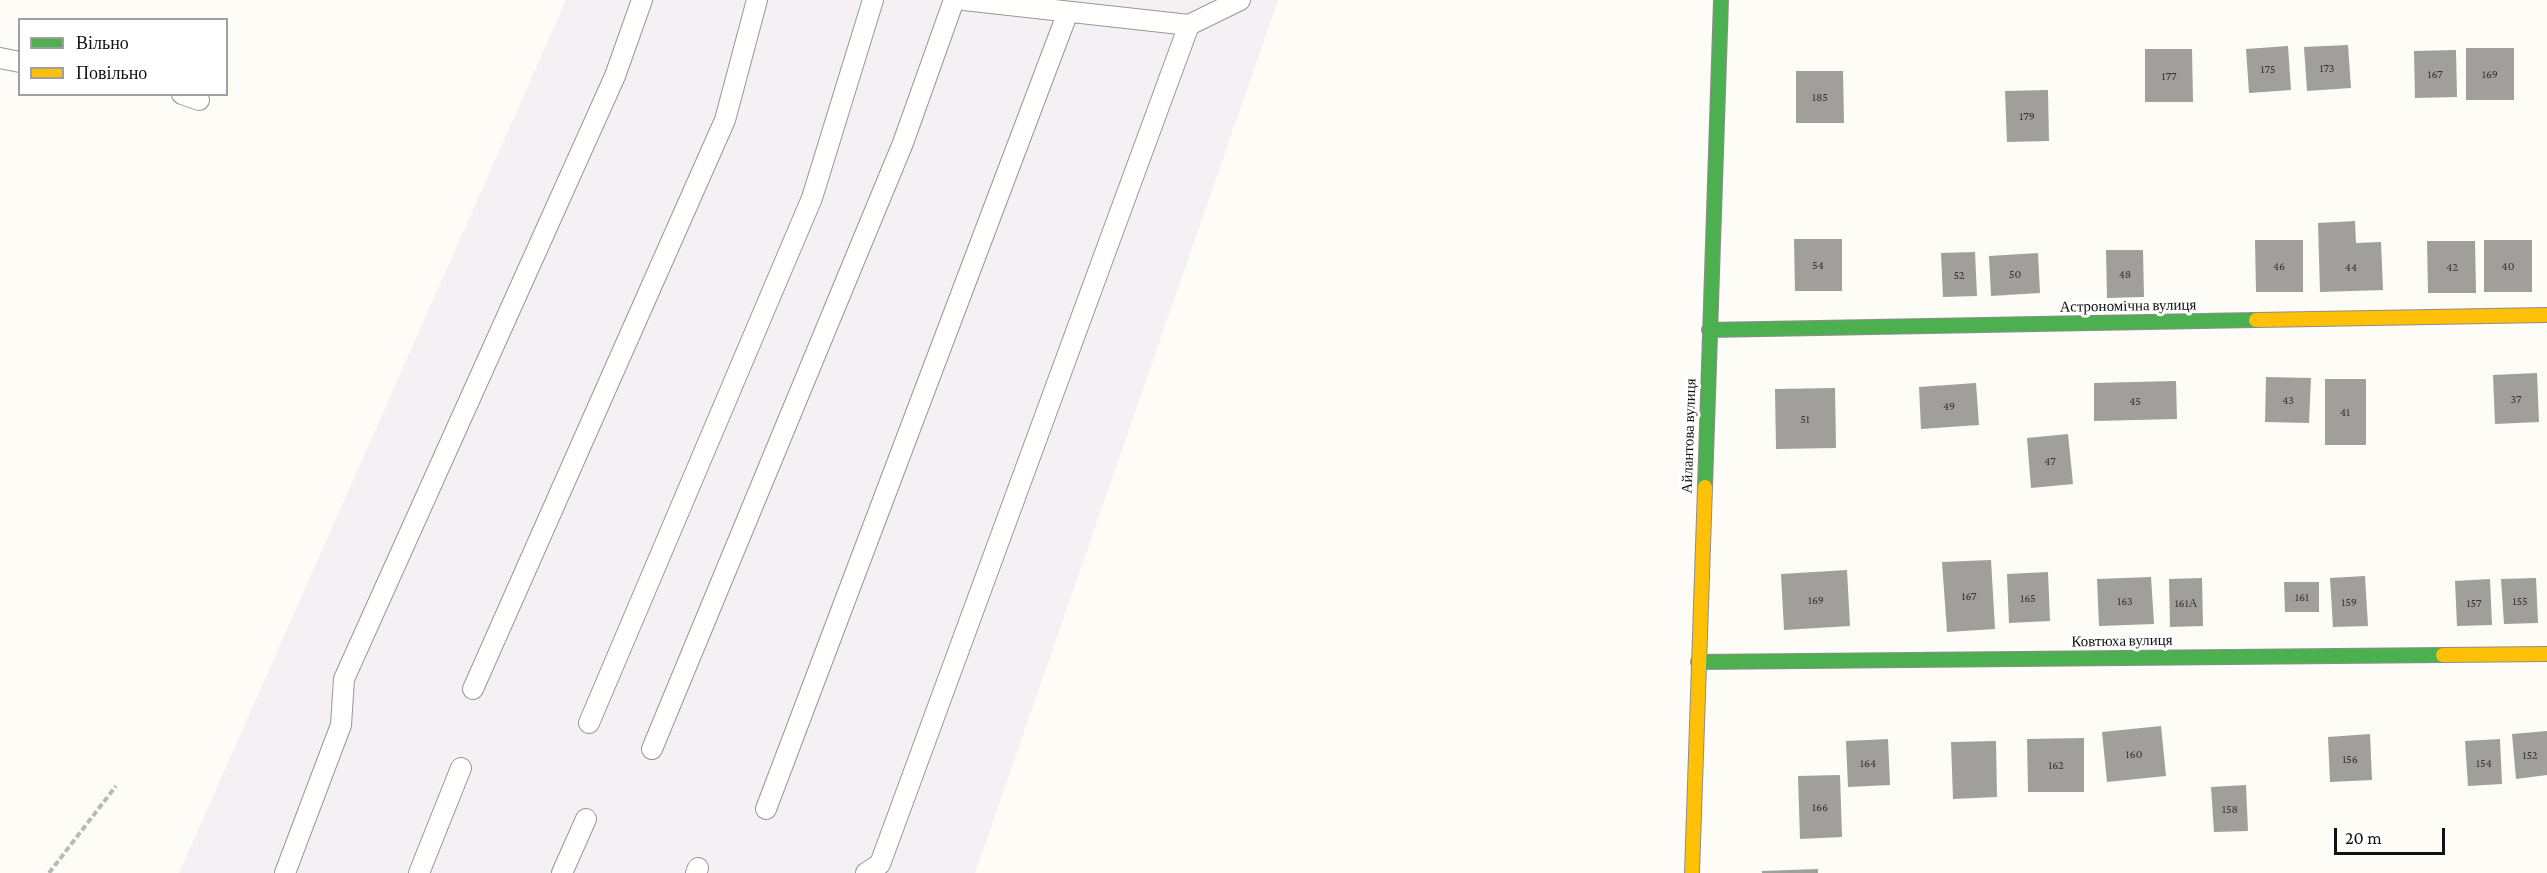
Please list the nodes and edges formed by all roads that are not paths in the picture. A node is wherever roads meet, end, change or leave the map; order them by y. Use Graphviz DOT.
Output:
graph roads {
  1 [pos="642,0"];
  2 [pos="757,0"];
  3 [pos="873,0"];
  4 [pos="954,0"];
  5 [pos="964,0"];
  6 [pos="1240,0"];
  7 [pos="1721,0"];
  8 [pos="1068,12"];
  9 [pos="1189,25"];
  10 [pos="0,58"];
  11 [pos="18,62"];
  12 [pos="2547,315"];
  13 [pos="1709,330"];
  14 [pos="2547,654"];
  15 [pos="1698,662"];
  16 [pos="473,689"];
  17 [pos="589,723"];
  18 [pos="652,749"];
  19 [pos="461,768"];
  20 [pos="766,809"];
  21 [pos="586,819"];
  22 [pos="285,873"];
  23 [pos="419,873"];
  24 [pos="562,873"];
  25 [pos="866,873"];
  26 [pos="1692,873"];
  1 -- 22 [label="lane"];
  2 -- 16 [label="lane"];
  3 -- 17 [label="lane"];
  4 -- 18 [label="lane"];
  5 -- 8 [label="lane"];
  6 -- 9 [label="lane"];
  7 -- 13 [label="street, Айлантова вулиця"];
  8 -- 9 [label="lane"];
  8 -- 20 [label="lane"];
  9 -- 25 [label="lane"];
  10 -- 11 [label="lane"];
  12 -- 13 [label="street, Астрономічна вулиця"];
  13 -- 15 [label="street, Айлантова вулиця"];
  14 -- 15 [label="street, Ковтюха вулиця"];
  15 -- 26 [label="street, Айлантова вулиця"];
  19 -- 23 [label="lane"];
  21 -- 24 [label="lane"];
}
